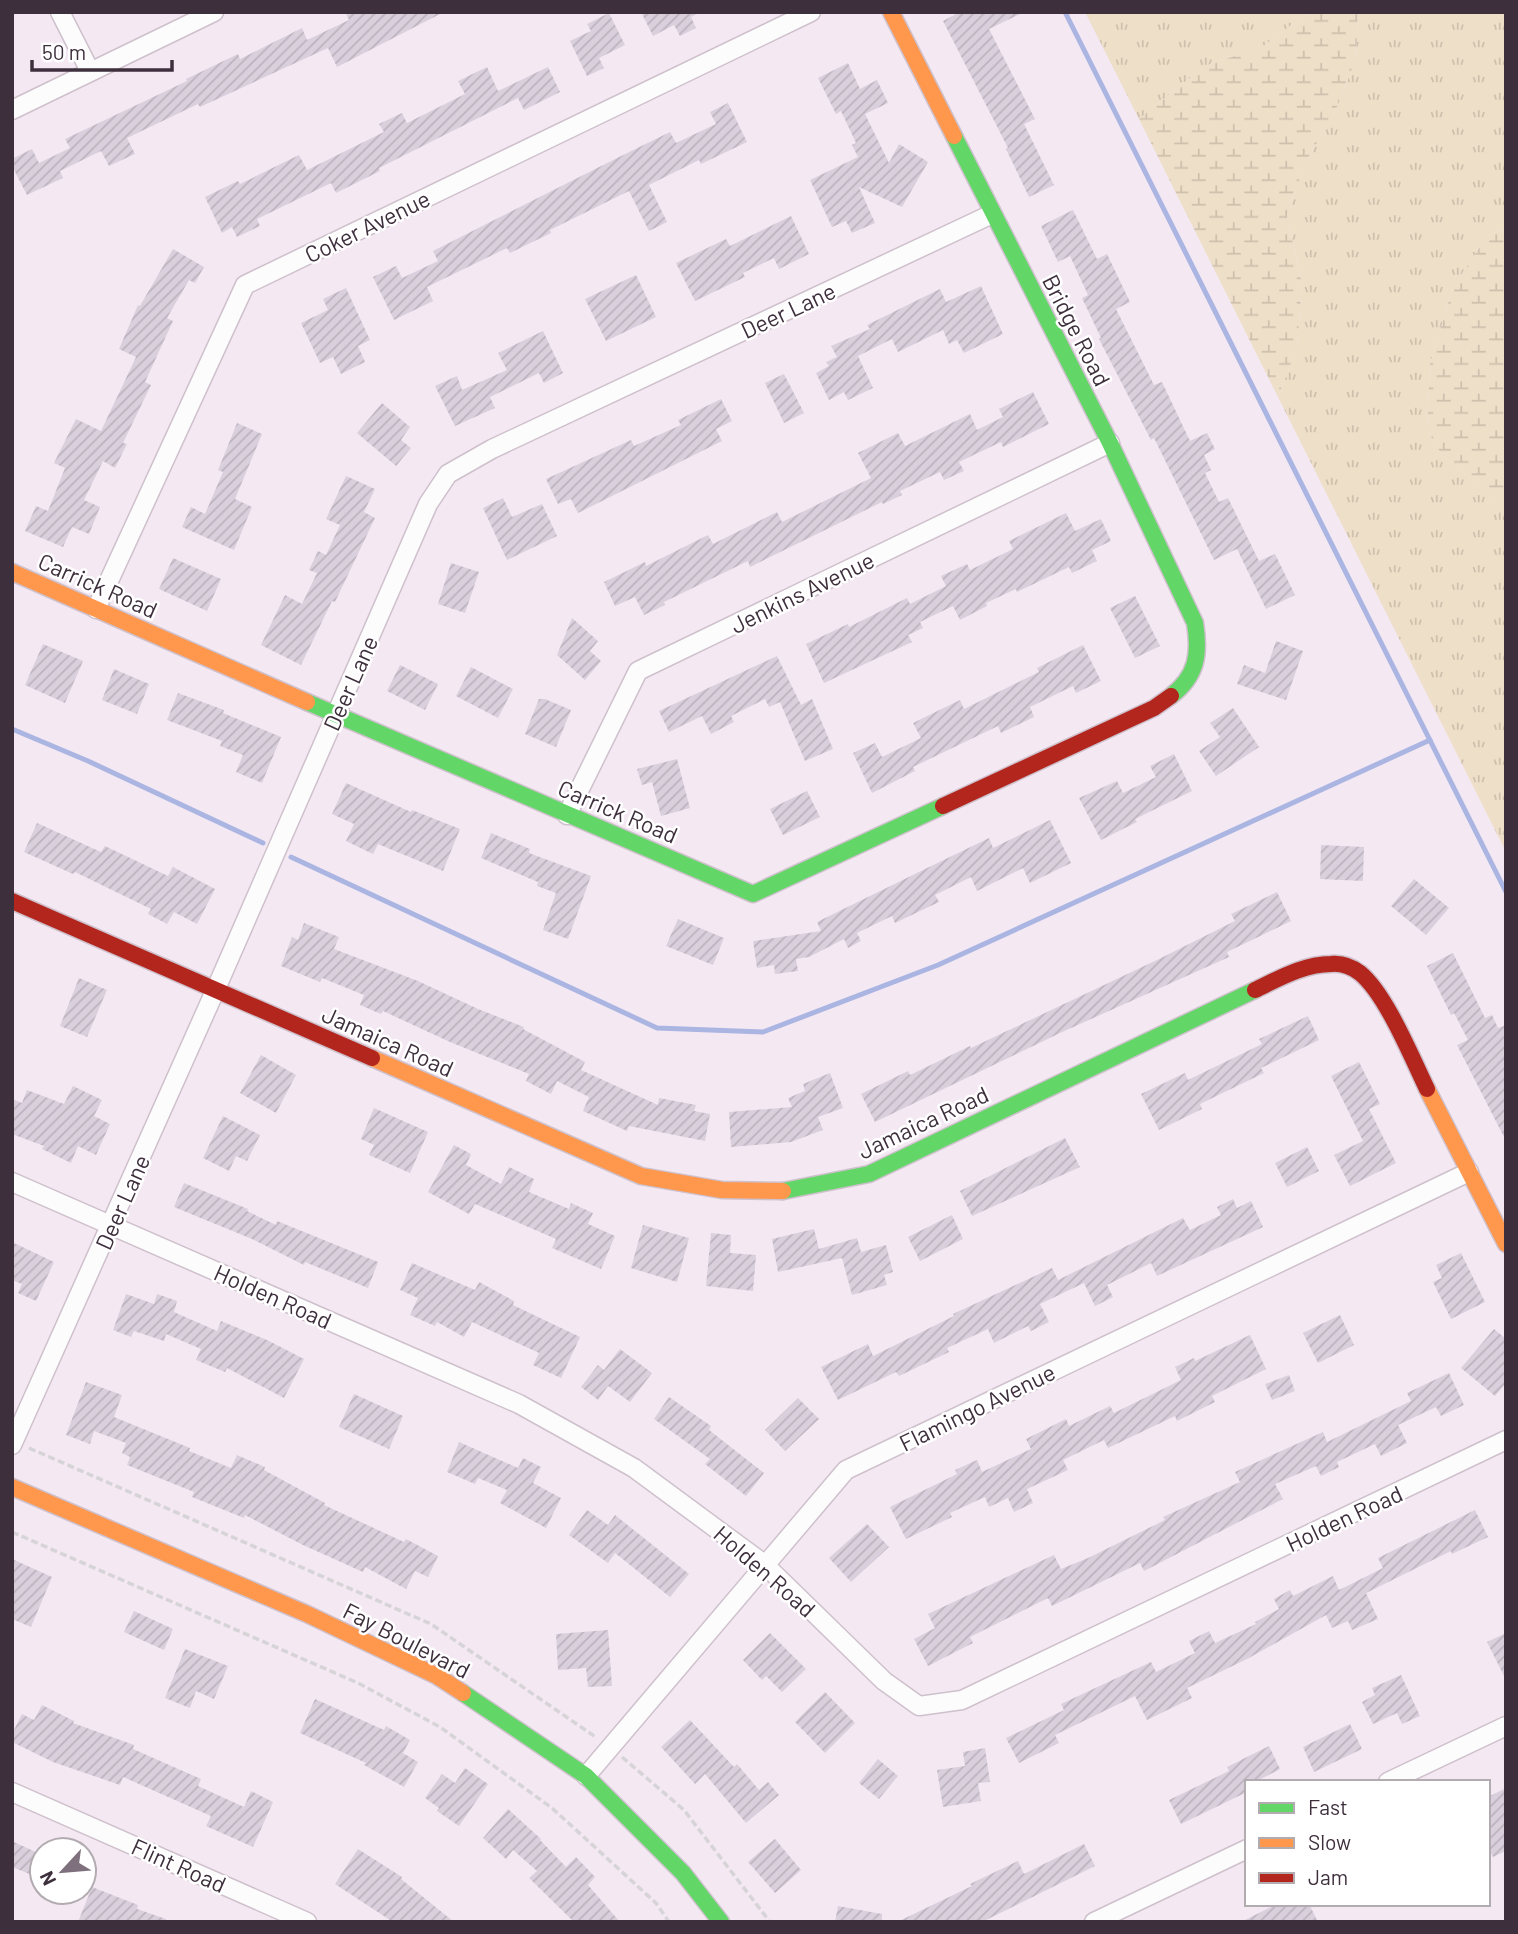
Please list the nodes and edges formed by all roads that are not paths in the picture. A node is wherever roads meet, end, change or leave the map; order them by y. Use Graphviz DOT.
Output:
graph roads {
  1 [pos="60,12"];
  2 [pos="214,12"];
  3 [pos="811,12"];
  4 [pos="891,12"];
  5 [pos="90,71"];
  6 [pos="12,110"];
  7 [pos="992,214"];
  8 [pos="1110,443"];
  9 [pos="12,572"];
  10 [pos="96,609"];
  11 [pos="1193,674"];
  12 [pos="336,715"];
  13 [pos="567,815"];
  14 [pos="12,901"];
  15 [pos="215,991"];
  16 [pos="1469,1171"];
  17 [pos="12,1182"];
  18 [pos="111,1226"];
  19 [pos="1506,1244"];
  20 [pos="1506,1440"];
  21 [pos="12,1445"];
  22 [pos="12,1487"];
  23 [pos="764,1564"];
  24 [pos="1506,1726"];
  25 [pos="586,1776"];
  26 [pos="1392,1780"];
  27 [pos="12,1792"];
  28 [pos="1245,1850"];
  29 [pos="307,1922"];
  30 [pos="721,1922"];
  31 [pos="1094,1922"];
  1 -- 5 [label="street"];
  2 -- 5 [label="street"];
  3 -- 10 [label="street, Coker Avenue"];
  4 -- 7 [label="street, Bridge Road"];
  5 -- 6 [label="street"];
  7 -- 8 [label="street, Bridge Road"];
  7 -- 12 [label="street, Deer Lane"];
  8 -- 11 [label="street, Bridge Road"];
  8 -- 13 [label="street, Jenkins Avenue"];
  9 -- 10 [label="street, Carrick Road"];
  10 -- 12 [label="street, Carrick Road"];
  11 -- 13 [label="street, Carrick Road"];
  12 -- 13 [label="street, Carrick Road"];
  12 -- 15 [label="street, Deer Lane"];
  14 -- 15 [label="street, Jamaica Road"];
  15 -- 16 [label="street, Jamaica Road"];
  15 -- 18 [label="street, Deer Lane"];
  16 -- 19 [label="street, Jamaica Road"];
  16 -- 23 [label="street, Flamingo Avenue"];
  17 -- 18 [label="street, Holden Road"];
  18 -- 21 [label="street, Deer Lane"];
  18 -- 23 [label="street, Holden Road"];
  20 -- 23 [label="street, Holden Road"];
  22 -- 25 [label="street, Fay Boulevard"];
  23 -- 25 [label="street, Flamingo Avenue"];
  24 -- 26 [label="street"];
  25 -- 30 [label="street, Fay Boulevard"];
  27 -- 29 [label="street, Flint Road"];
  28 -- 31 [label="street"];
}
